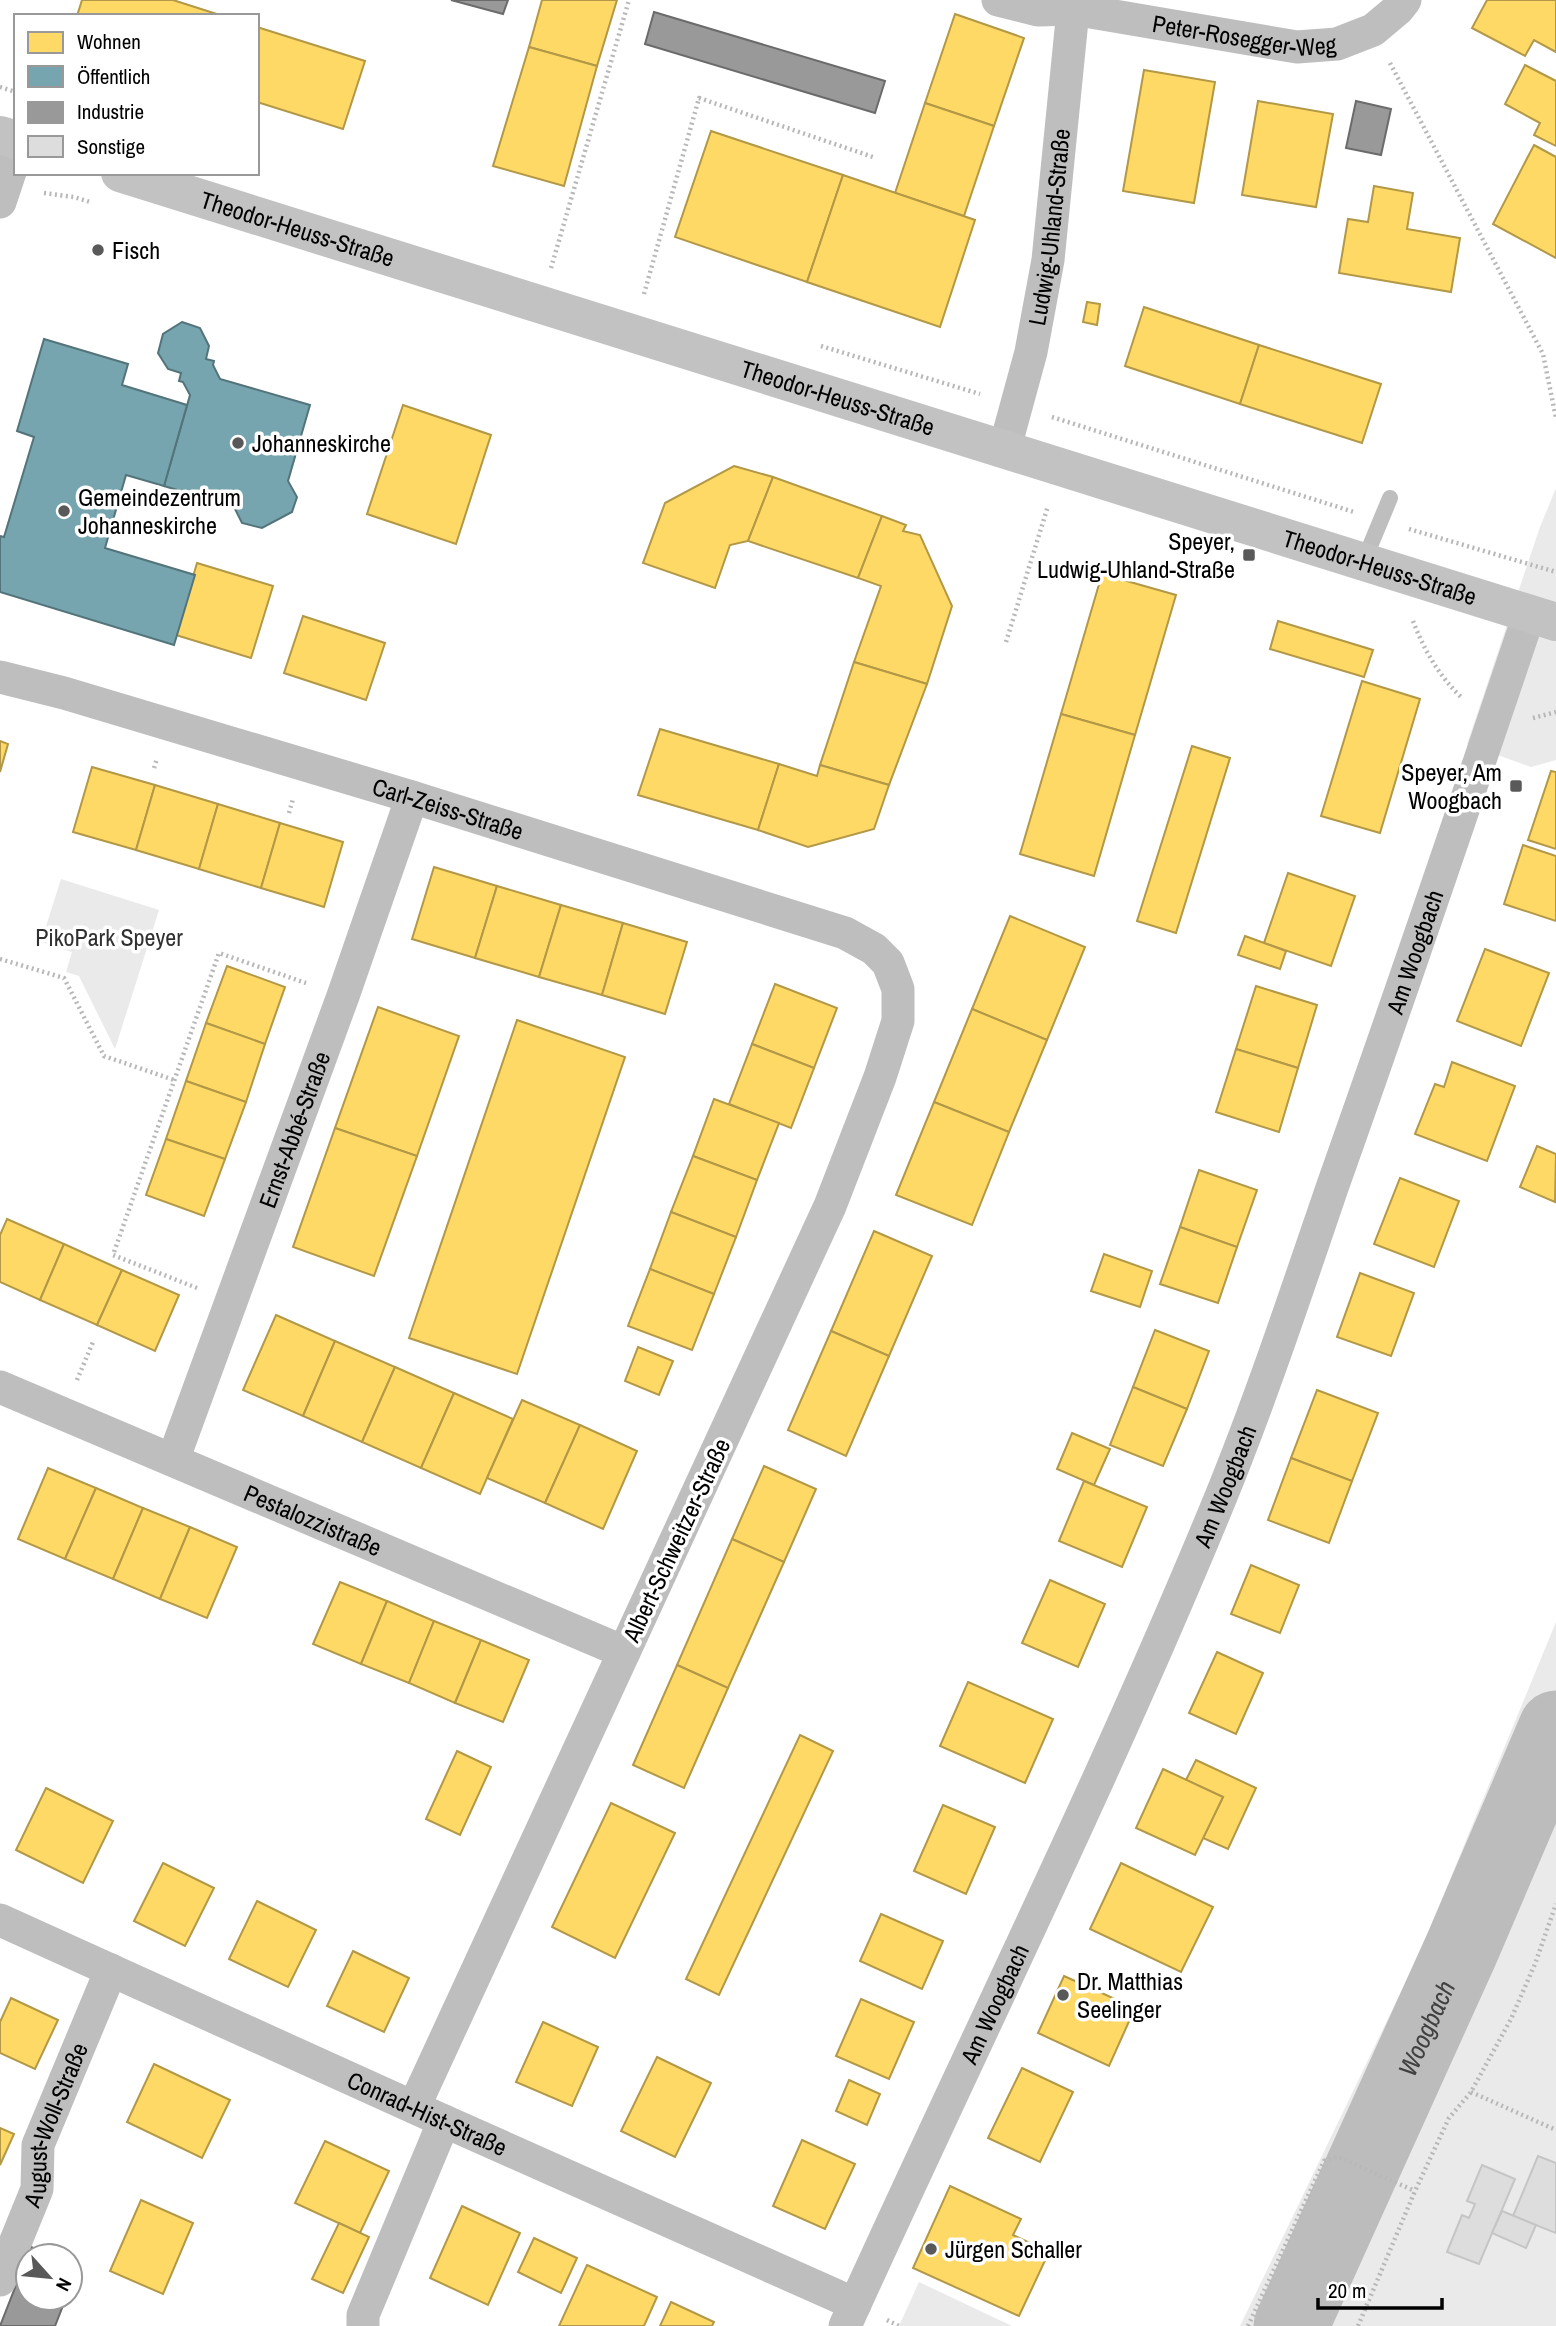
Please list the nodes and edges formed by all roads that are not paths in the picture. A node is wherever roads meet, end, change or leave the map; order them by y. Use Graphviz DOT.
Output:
graph roads {
  1 [pos="999,0"];
  2 [pos="1405,0"];
  3 [pos="1073,4"];
  4 [pos="14,160"];
  5 [pos="126,175"];
  6 [pos="0,202"];
  7 [pos="1004,451"];
  8 [pos="1390,498"];
  9 [pos="1363,563"];
  10 [pos="1543,619"];
  11 [pos="0,677"];
  12 [pos="412,797"];
  13 [pos="888,963"];
  14 [pos="0,1387"];
  15 [pos="173,1460"];
  16 [pos="624,1652"];
  17 [pos="0,1920"];
  18 [pos="111,1970"];
  19 [pos="414,2107"];
  20 [pos="444,2122"];
  21 [pos="0,2280"];
  22 [pos="850,2315"];
  23 [pos="363,2326"];
  1 -- 3 [label="street, Peter-Rosegger-Weg"];
  2 -- 3 [label="street, Peter-Rosegger-Weg"];
  3 -- 7 [label="street, Ludwig-Uhland-Straße"];
  4 -- 6 [label="street"];
  5 -- 7 [label="main road, Theodor-Heuss-Straße"];
  7 -- 9 [label="main road, Theodor-Heuss-Straße"];
  8 -- 9 [label="lane"];
  9 -- 10 [label="main road, Theodor-Heuss-Straße"];
  10 -- 22 [label="street, Am Woogbach"];
  11 -- 12 [label="street, Carl-Zeiss-Straße"];
  12 -- 13 [label="street, Carl-Zeiss-Straße"];
  12 -- 15 [label="street, Ernst-Abbé-Straße"];
  13 -- 16 [label="street, Albert-Schweitzer-Straße"];
  14 -- 15 [label="street, Pestalozzistraße"];
  15 -- 16 [label="street, Pestalozzistraße"];
  16 -- 19 [label="street, Albert-Schweitzer-Straße"];
  17 -- 18 [label="street, Conrad-Hist-Straße"];
  18 -- 19 [label="street, Conrad-Hist-Straße"];
  18 -- 21 [label="street, August-Woll-Straße"];
  19 -- 20 [label="street, Conrad-Hist-Straße"];
  20 -- 22 [label="street, Conrad-Hist-Straße"];
  20 -- 23 [label="street"];
}
